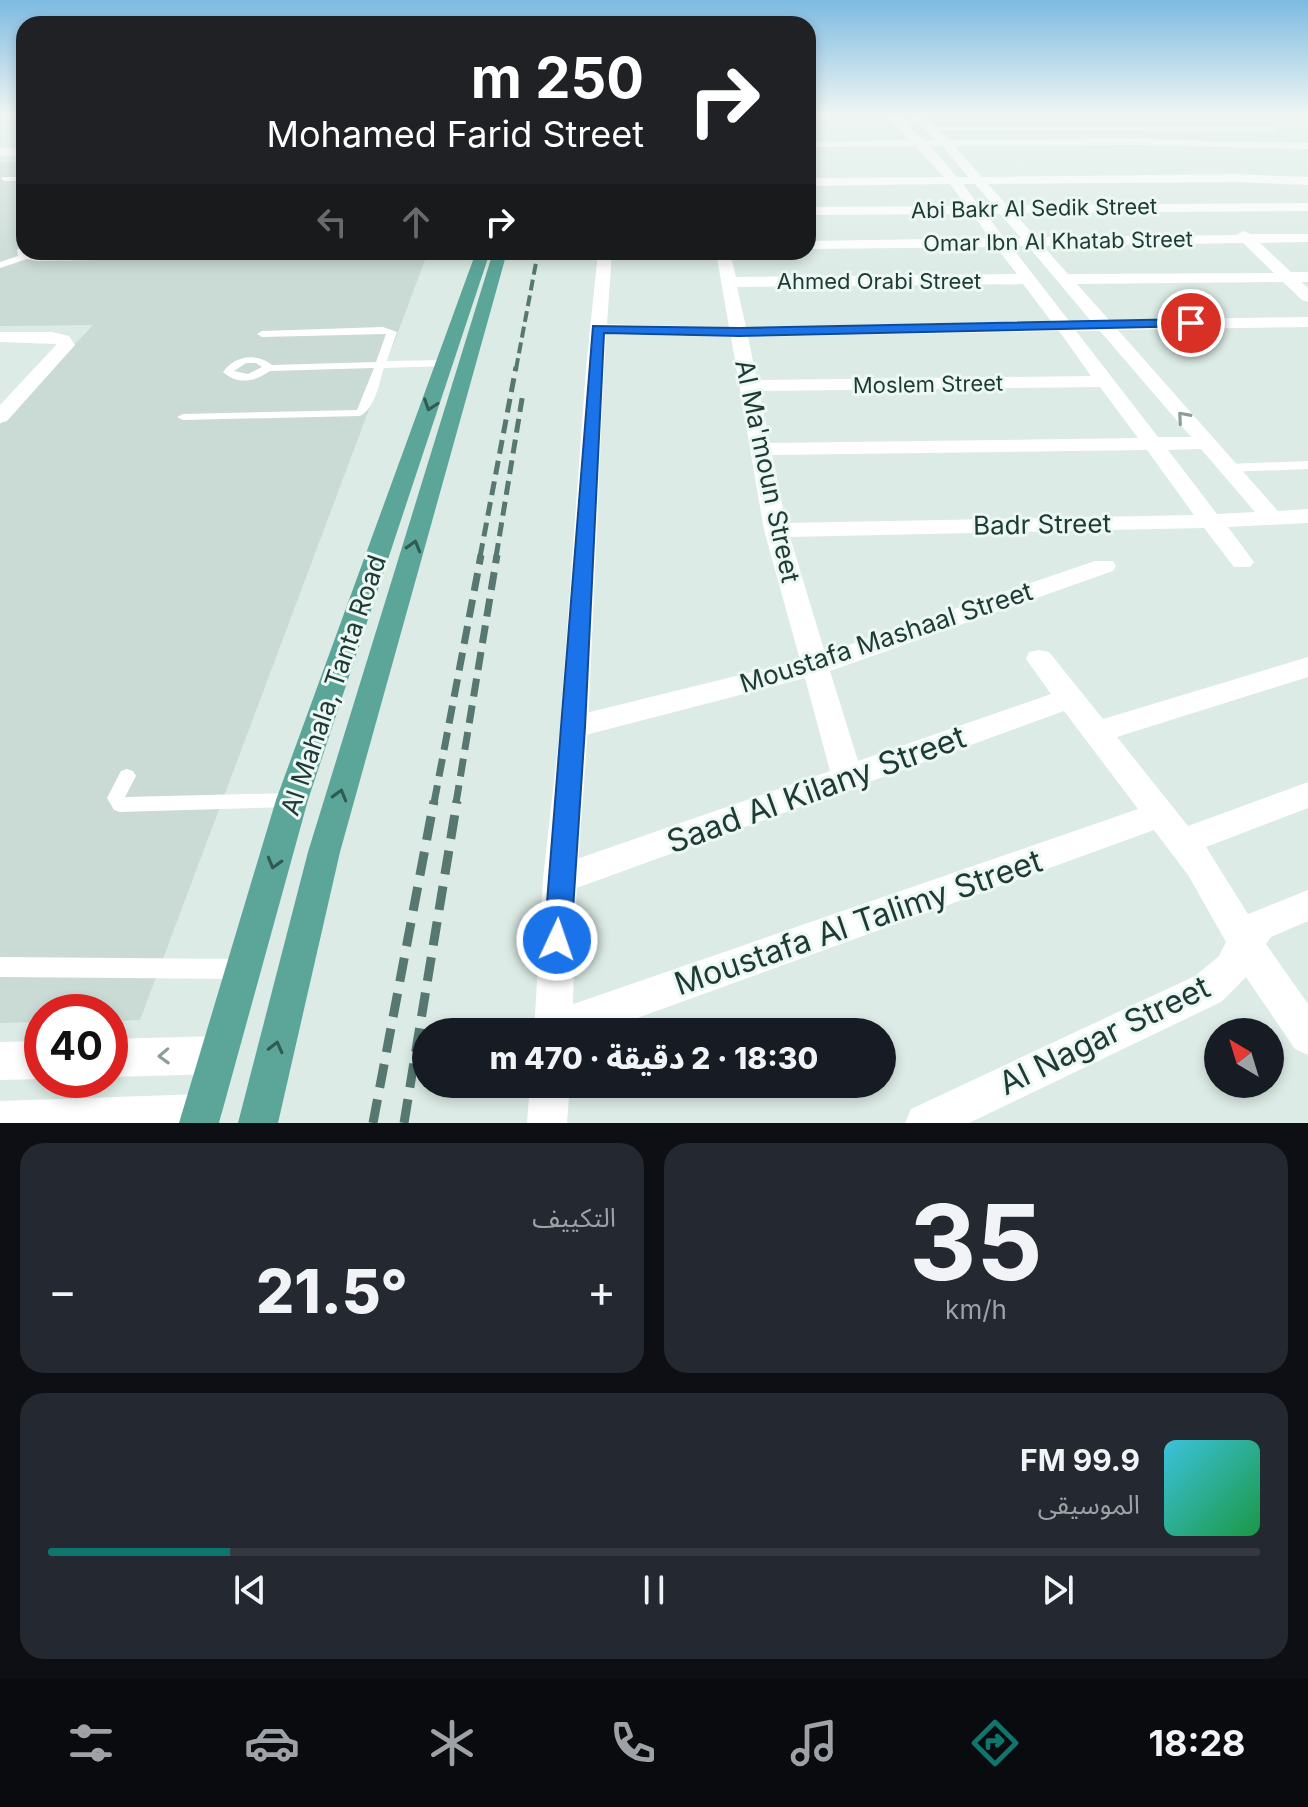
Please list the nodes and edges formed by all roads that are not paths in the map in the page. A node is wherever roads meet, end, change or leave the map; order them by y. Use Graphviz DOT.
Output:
graph roads {
  1 [pos="945,167"];
  2 [pos="967,167"];
  3 [pos="5,179"];
  4 [pos="16,179"];
  5 [pos="953,180"];
  6 [pos="978,180"];
  7 [pos="1308,181"];
  8 [pos="816,182"];
  9 [pos="1210,206"];
  10 [pos="1308,207"];
  11 [pos="975,209"];
  12 [pos="1003,209"];
  13 [pos="816,211"];
  14 [pos="1247,238"];
  15 [pos="1308,238"];
  16 [pos="1001,242"];
  17 [pos="1032,242"];
  18 [pos="816,245"];
  19 [pos="480,260"];
  20 [pos="498,260"];
  21 [pos="604,260"];
  22 [pos="725,260"];
  23 [pos="1288,277"];
  24 [pos="1308,277"];
  25 [pos="1029,279"];
  26 [pos="1064,279"];
  27 [pos="729,282"];
  28 [pos="1308,297"];
  29 [pos="1308,322"];
  30 [pos="1103,324"];
  31 [pos="1064,325"];
  32 [pos="598,329"];
  33 [pos="739,332"];
  34 [pos="262,334"];
  35 [pos="0,337"];
  36 [pos="445,363"];
  37 [pos="381,365"];
  38 [pos="267,368"];
  39 [pos="1107,381"];
  40 [pos="749,386"];
  41 [pos="0,417"];
  42 [pos="183,417"];
  43 [pos="1206,443"];
  44 [pos="1153,444"];
  45 [pos="760,449"];
  46 [pos="1308,465"];
  47 [pos="1228,468"];
  48 [pos="1308,516"];
  49 [pos="1271,517"];
  50 [pos="1211,521"];
  51 [pos="776,530"];
  52 [pos="1242,562"];
  53 [pos="1104,566"];
  54 [pos="1039,659"];
  55 [pos="816,666"];
  56 [pos="1308,667"];
  57 [pos="1071,698"];
  58 [pos="574,727"];
  59 [pos="1098,732"];
  60 [pos="127,776"];
  61 [pos="848,780"];
  62 [pos="1308,795"];
  63 [pos="292,800"];
  64 [pos="1162,814"];
  65 [pos="1183,842"];
  66 [pos="560,879"];
  67 [pos="1308,905"];
  68 [pos="1246,940"];
  69 [pos="0,967"];
  70 [pos="244,969"];
  71 [pos="554,1018"];
  72 [pos="589,1018"];
  73 [pos="1308,1036"];
  74 [pos="219,1055"];
  75 [pos="128,1058"];
  76 [pos="24,1060"];
  77 [pos="0,1061"];
  78 [pos="549,1098"];
  79 [pos="200,1118"];
  80 [pos="0,1121"];
  81 [pos="258,1123"];
  82 [pos="547,1123"];
  83 [pos="925,1123"];
  1 -- 5 [label="street"];
  2 -- 6 [label="street"];
  3 -- 4 [label="lane"];
  5 -- 6 [label="street"];
  5 -- 8 [label="street"];
  5 -- 11 [label="street"];
  6 -- 7 [label="street"];
  6 -- 12 [label="street"];
  9 -- 10 [label="street, Abi Bakr Al Sedik Street"];
  9 -- 12 [label="street, Abi Bakr Al Sedik Street"];
  9 -- 14 [label="street"];
  11 -- 12 [label="street, Abi Bakr Al Sedik Street"];
  11 -- 13 [label="street, Abi Bakr Al Sedik Street"];
  11 -- 16 [label="street"];
  12 -- 17 [label="street"];
  14 -- 15 [label="street, Omar Ibn Al Khatab Street"];
  14 -- 17 [label="street, Omar Ibn Al Khatab Street"];
  14 -- 23 [label="street"];
  16 -- 17 [label="street, Omar Ibn Al Khatab Street"];
  16 -- 18 [label="street, Omar Ibn Al Khatab Street"];
  16 -- 25 [label="street"];
  17 -- 26 [label="street"];
  19 -- 36 [label="main road, Al Mahala, Tanta Road"];
  81 -- 20 [label="main road, Al Mahala, Tanta Road, one-way"];
  21 -- 32 [label="street"];
  22 -- 27 [label="street, Al Ma'moun Street"];
  23 -- 24 [label="street"];
  23 -- 26 [label="street"];
  23 -- 28 [label="street"];
  25 -- 27 [label="street, Ahmed Orabi Street"];
  25 -- 31 [label="street"];
  26 -- 30 [label="street"];
  27 -- 33 [label="street, Al Ma'moun Street"];
  29 -- 30 [label="street"];
  30 -- 31 [label="street"];
  43 -- 30 [label="street, one-way"];
  31 -- 33 [label="street"];
  31 -- 39 [label="street"];
  32 -- 33 [label="street"];
  32 -- 58 [label="street"];
  33 -- 40 [label="street, Al Ma'moun Street"];
  34 -- 37 [label="lane"];
  35 -- 41 [label="street"];
  36 -- 37 [label="lane"];
  36 -- 63 [label="main road, Al Mahala, Tanta Road, one-way"];
  37 -- 38 [label="lane"];
  37 -- 42 [label="lane"];
  39 -- 40 [label="street, Moslem Street"];
  39 -- 44 [label="street"];
  40 -- 45 [label="street, Al Ma'moun Street"];
  43 -- 44 [label="street"];
  43 -- 47 [label="street"];
  44 -- 45 [label="street"];
  44 -- 50 [label="street"];
  45 -- 51 [label="street, Al Ma'moun Street"];
  46 -- 47 [label="lane"];
  47 -- 49 [label="street"];
  48 -- 49 [label="street, Badr Street"];
  49 -- 50 [label="street, Badr Street"];
  50 -- 51 [label="street, Badr Street"];
  50 -- 52 [label="street"];
  51 -- 55 [label="street, Al Ma'moun Street"];
  53 -- 55 [label="street, Moustafa Mashaal Street"];
  54 -- 57 [label="street"];
  55 -- 58 [label="street, Moustafa Mashaal Street"];
  55 -- 61 [label="street, Al Ma'moun Street"];
  56 -- 59 [label="street"];
  57 -- 59 [label="street"];
  57 -- 61 [label="street, Saad Al Kilany Street"];
  58 -- 66 [label="street"];
  59 -- 64 [label="street"];
  60 -- 63 [label="lane"];
  61 -- 66 [label="street, Saad Al Kilany Street"];
  62 -- 65 [label="street"];
  63 -- 70 [label="main road, Al Mahala, Tanta Road, one-way"];
  64 -- 65 [label="street"];
  64 -- 72 [label="street, Moustafa Al Talimy Street"];
  65 -- 68 [label="street"];
  66 -- 71 [label="street"];
  67 -- 68 [label="street, Al Nagar Street"];
  68 -- 73 [label="street"];
  68 -- 83 [label="street, Al Nagar Street"];
  69 -- 70 [label="lane"];
  70 -- 74 [label="main road, Al Mahala, Tanta Road"];
  74 -- 75 [label="street, one-way"];
  74 -- 79 [label="main road, Al Mahala, Tanta Road"];
  76 -- 77 [label="street"];
  78 -- 82 [label="street"];
  79 -- 80 [label="street"];
}
